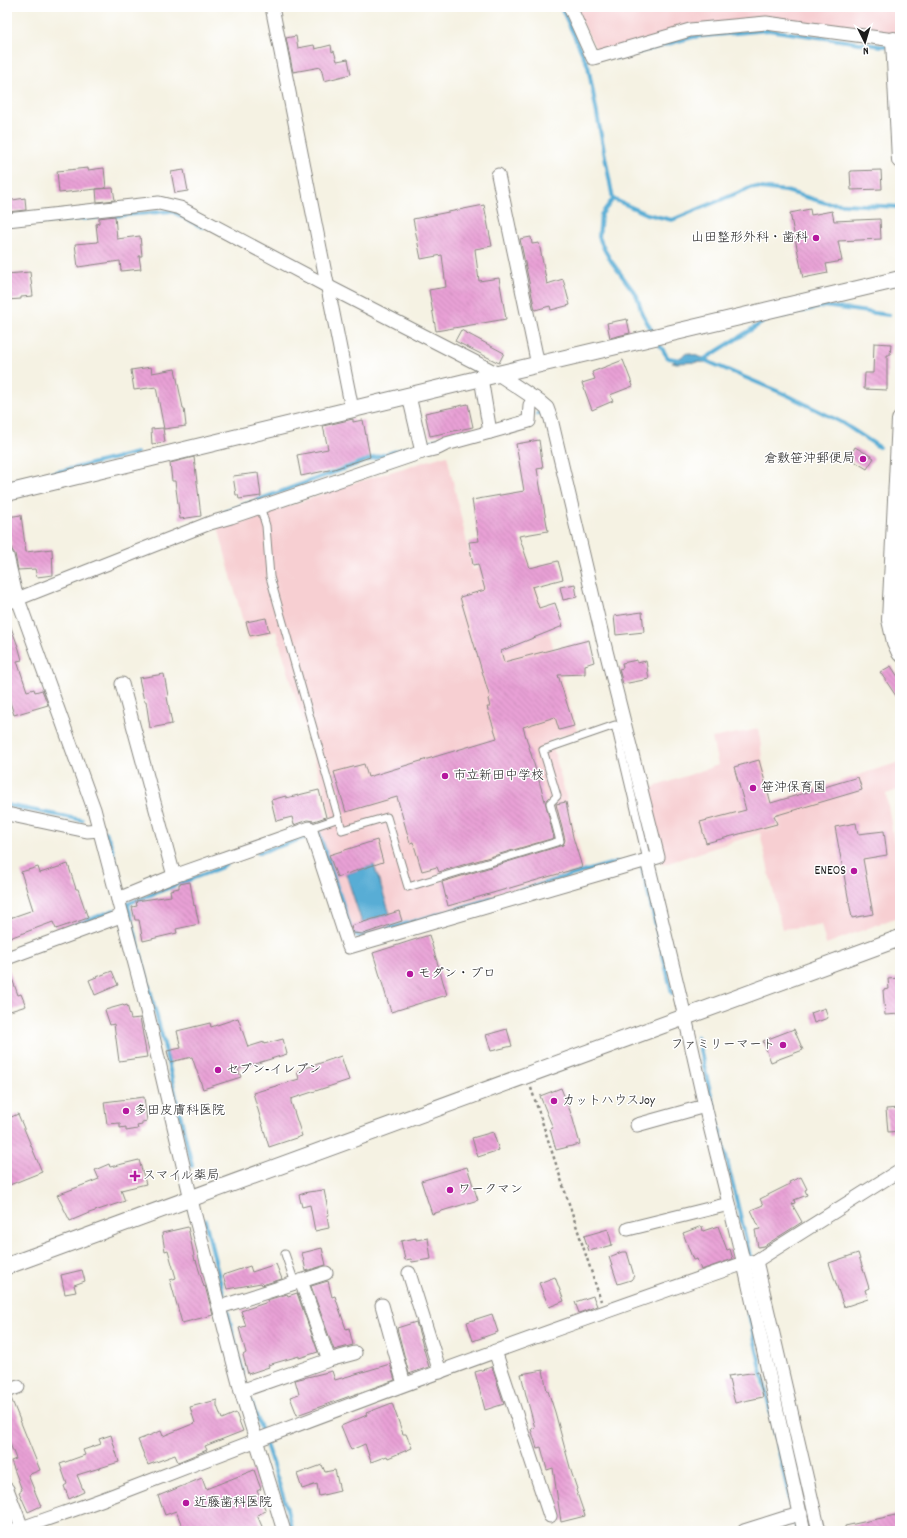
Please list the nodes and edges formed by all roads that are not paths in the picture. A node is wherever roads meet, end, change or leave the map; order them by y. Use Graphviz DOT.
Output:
graph roads {
  1 [pos="272,7"];
  2 [pos="570,7"];
  3 [pos="895,45"];
  4 [pos="900,160"];
  5 [pos="498,175"];
  6 [pos="7,220"];
  7 [pos="900,279"];
  8 [pos="327,286"];
  9 [pos="538,365"];
  10 [pos="498,374"];
  11 [pos="481,378"];
  12 [pos="409,396"];
  13 [pos="533,402"];
  14 [pos="352,405"];
  15 [pos="900,420"];
  16 [pos="490,428"];
  17 [pos="422,452"];
  18 [pos="899,456"];
  19 [pos="7,492"];
  20 [pos="260,506"];
  21 [pos="7,556"];
  22 [pos="15,597"];
  23 [pos="900,653"];
  24 [pos="122,684"];
  25 [pos="7,814"];
  26 [pos="339,818"];
  27 [pos="100,830"];
  28 [pos="312,833"];
  29 [pos="642,861"];
  30 [pos="174,876"];
  31 [pos="118,899"];
  32 [pos="121,916"];
  33 [pos="900,938"];
  34 [pos="7,958"];
  35 [pos="685,1017"];
  36 [pos="705,1106"];
  37 [pos="637,1124"];
  38 [pos="900,1170"];
  39 [pos="190,1199"];
  40 [pos="729,1204"];
  41 [pos="628,1229"];
  42 [pos="285,1254"];
  43 [pos="751,1263"];
  44 [pos="7,1266"];
  45 [pos="326,1273"];
  46 [pos="409,1273"];
  47 [pos="298,1282"];
  48 [pos="382,1305"];
  49 [pos="224,1306"];
  50 [pos="495,1351"];
  51 [pos="355,1353"];
  52 [pos="329,1360"];
  53 [pos="440,1372"];
  54 [pos="404,1384"];
  55 [pos="245,1390"];
  56 [pos="256,1440"];
  57 [pos="7,1489"];
  58 [pos="801,1514"];
  59 [pos="550,1516"];
  60 [pos="18,1529"];
  61 [pos="284,1531"];
  62 [pos="744,1531"];
  63 [pos="804,1531"];
  64 [pos="819,1531"];
  1 -- 8 [label="street"];
  2 -- 3 [label="street"];
  3 -- 4 [label="street"];
  5 -- 9 [label="street"];
  6 -- 8 [label="street"];
  7 -- 9 [label="street"];
  8 -- 10 [label="street"];
  8 -- 14 [label="street"];
  9 -- 10 [label="street"];
  10 -- 11 [label="street"];
  10 -- 13 [label="street"];
  11 -- 12 [label="street"];
  11 -- 16 [label="street"];
  12 -- 14 [label="street"];
  12 -- 17 [label="street"];
  13 -- 16 [label="street"];
  13 -- 29 [label="street"];
  14 -- 19 [label="street"];
  15 -- 18 [label="street"];
  16 -- 17 [label="street"];
  17 -- 20 [label="street"];
  18 -- 23 [label="street"];
  20 -- 22 [label="street"];
  20 -- 26 [label="lane"];
  21 -- 22 [label="street"];
  22 -- 27 [label="street"];
  24 -- 30 [label="street"];
  25 -- 27 [label="street"];
  26 -- 28 [label="lane"];
  26 -- 29 [label="lane"];
  27 -- 31 [label="street"];
  28 -- 29 [label="street"];
  28 -- 30 [label="street"];
  29 -- 35 [label="street"];
  30 -- 31 [label="street"];
  31 -- 32 [label="street"];
  32 -- 34 [label="street"];
  32 -- 39 [label="street"];
  33 -- 35 [label="street"];
  35 -- 36 [label="street"];
  35 -- 39 [label="street"];
  36 -- 37 [label="street"];
  36 -- 40 [label="street"];
  38 -- 43 [label="street"];
  39 -- 44 [label="street"];
  39 -- 49 [label="street"];
  40 -- 41 [label="street"];
  40 -- 43 [label="street"];
  42 -- 47 [label="lane"];
  43 -- 50 [label="street"];
  43 -- 58 [label="street"];
  43 -- 64 [label="street"];
  45 -- 47 [label="street"];
  46 -- 53 [label="street"];
  47 -- 49 [label="street"];
  47 -- 52 [label="street"];
  48 -- 54 [label="street"];
  49 -- 55 [label="street"];
  50 -- 53 [label="street"];
  50 -- 59 [label="street"];
  51 -- 52 [label="street"];
  52 -- 55 [label="street"];
  53 -- 54 [label="street"];
  54 -- 56 [label="street"];
  55 -- 56 [label="street"];
  56 -- 60 [label="street"];
  56 -- 61 [label="street"];
  57 -- 60 [label="street"];
  58 -- 62 [label="street"];
  58 -- 63 [label="street"];
}
